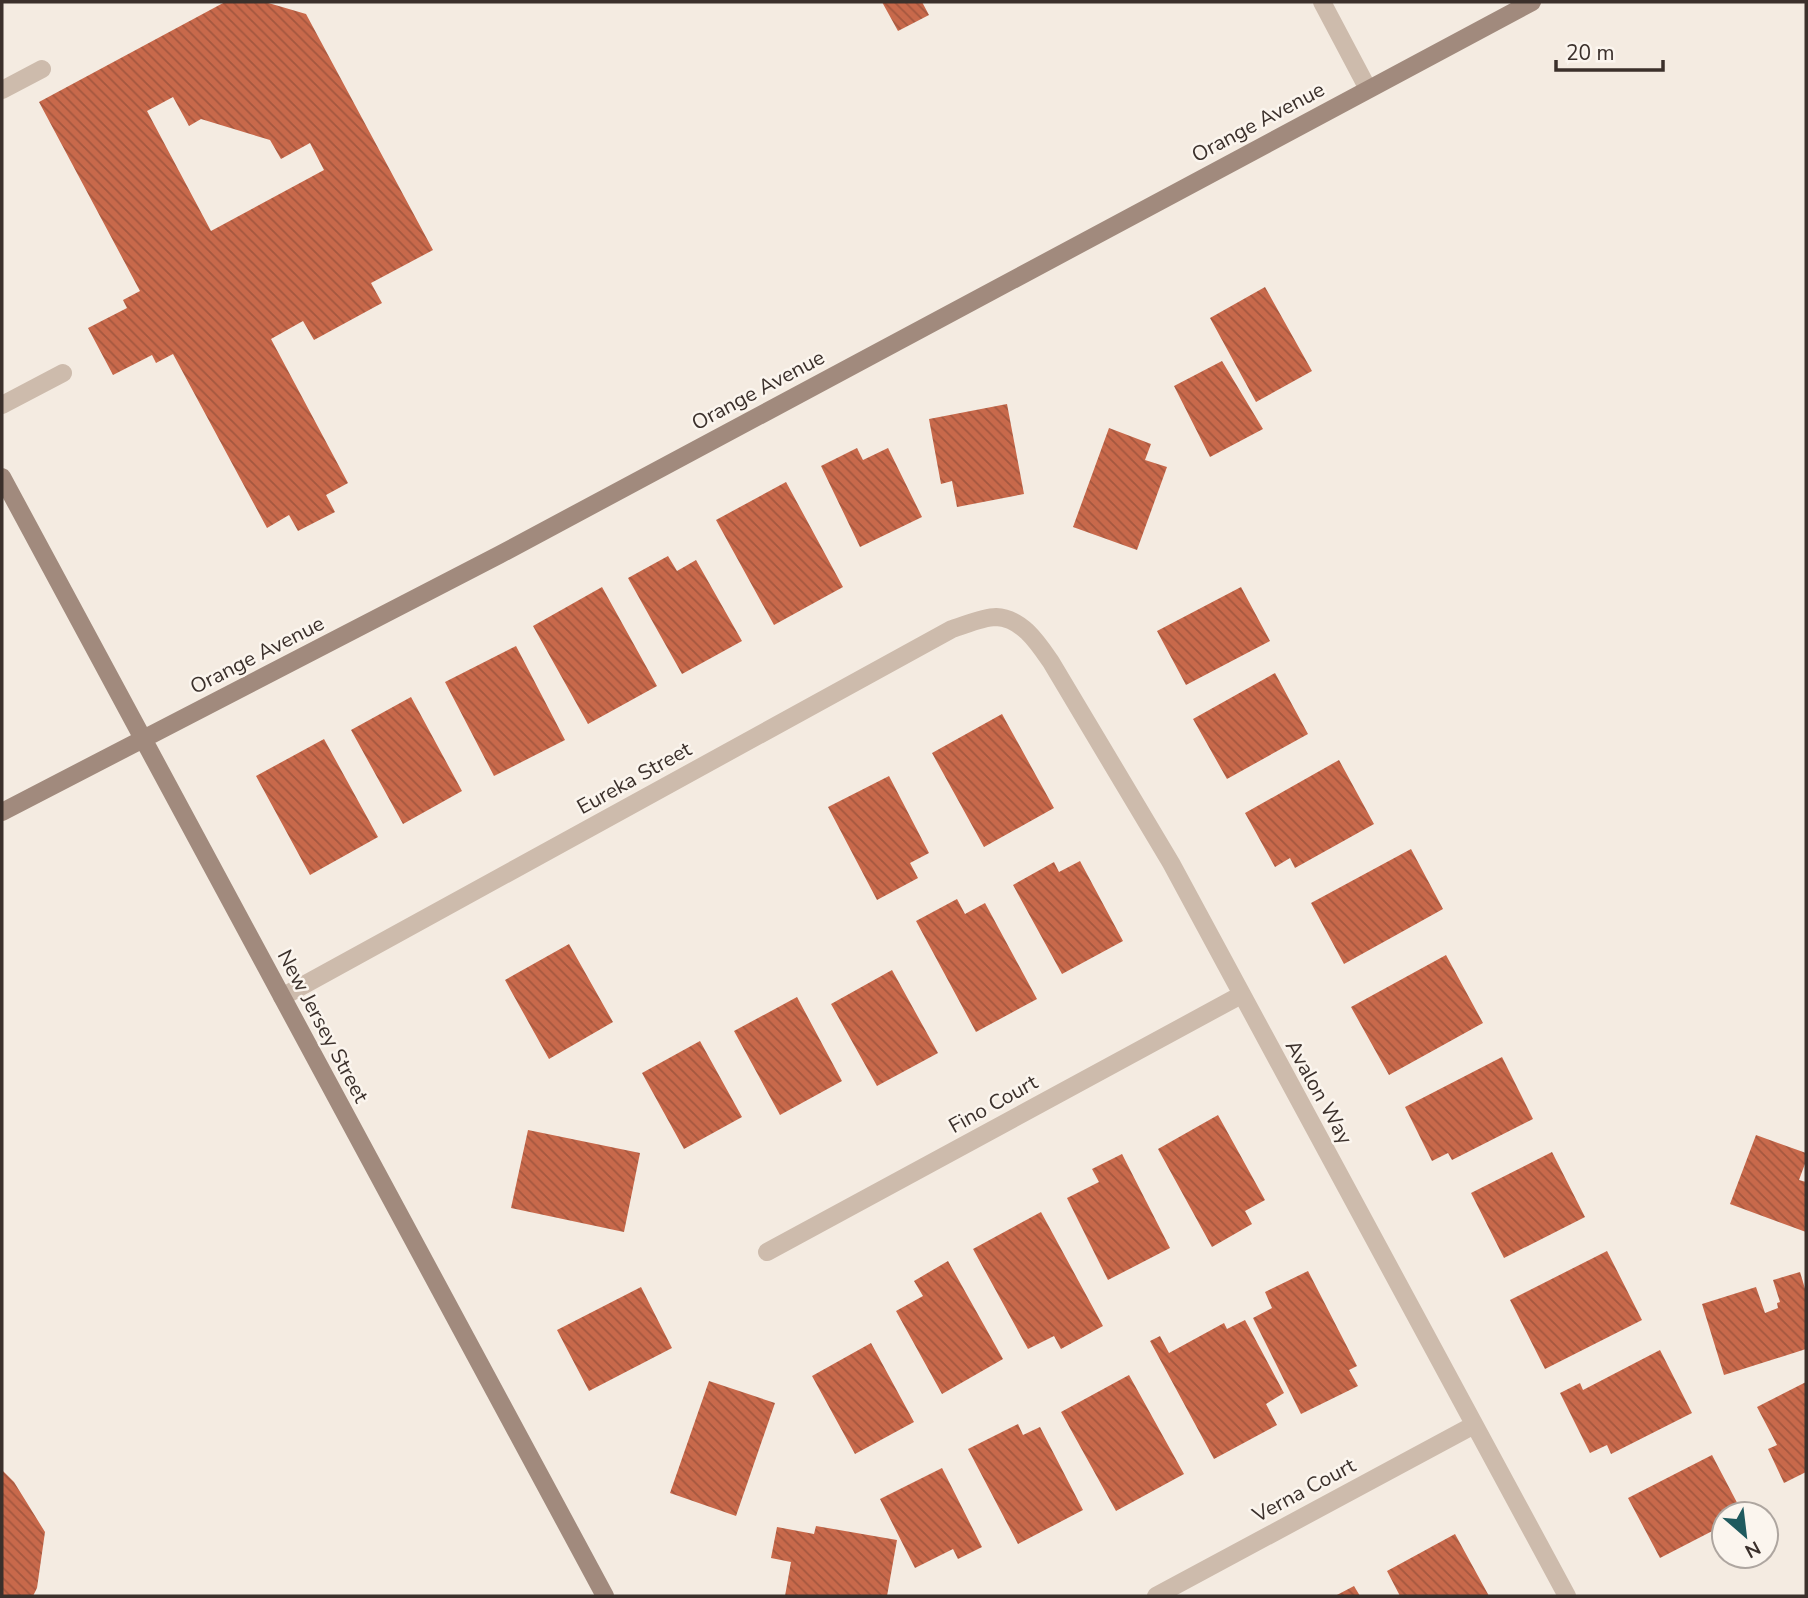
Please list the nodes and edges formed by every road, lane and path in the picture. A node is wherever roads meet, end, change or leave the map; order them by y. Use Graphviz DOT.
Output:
graph roads {
  1 [pos="1322,2"];
  2 [pos="1532,2"];
  3 [pos="42,69"];
  4 [pos="1368,89"];
  5 [pos="2,90"];
  6 [pos="63,373"];
  7 [pos="2,405"];
  8 [pos="2,477"];
  9 [pos="1014,622"];
  10 [pos="145,738"];
  11 [pos="2,813"];
  12 [pos="1241,995"];
  13 [pos="282,997"];
  14 [pos="767,1252"];
  15 [pos="1474,1425"];
  16 [pos="605,1596"];
  17 [pos="1156,1596"];
  18 [pos="1567,1596"];
  1 -- 4 [label="street"];
  2 -- 4 [label="street, Orange Avenue"];
  3 -- 5 [label="street"];
  4 -- 10 [label="street, Orange Avenue"];
  6 -- 7 [label="street"];
  8 -- 10 [label="street, New Jersey Street"];
  9 -- 12 [label="street, Avalon Way"];
  9 -- 13 [label="street, Eureka Street"];
  10 -- 11 [label="street, Orange Avenue"];
  10 -- 13 [label="street, New Jersey Street"];
  12 -- 14 [label="street, Fino Court"];
  12 -- 15 [label="street, Avalon Way"];
  13 -- 16 [label="street, New Jersey Street"];
  15 -- 17 [label="street, Verna Court"];
  15 -- 18 [label="street, Avalon Way"];
}
